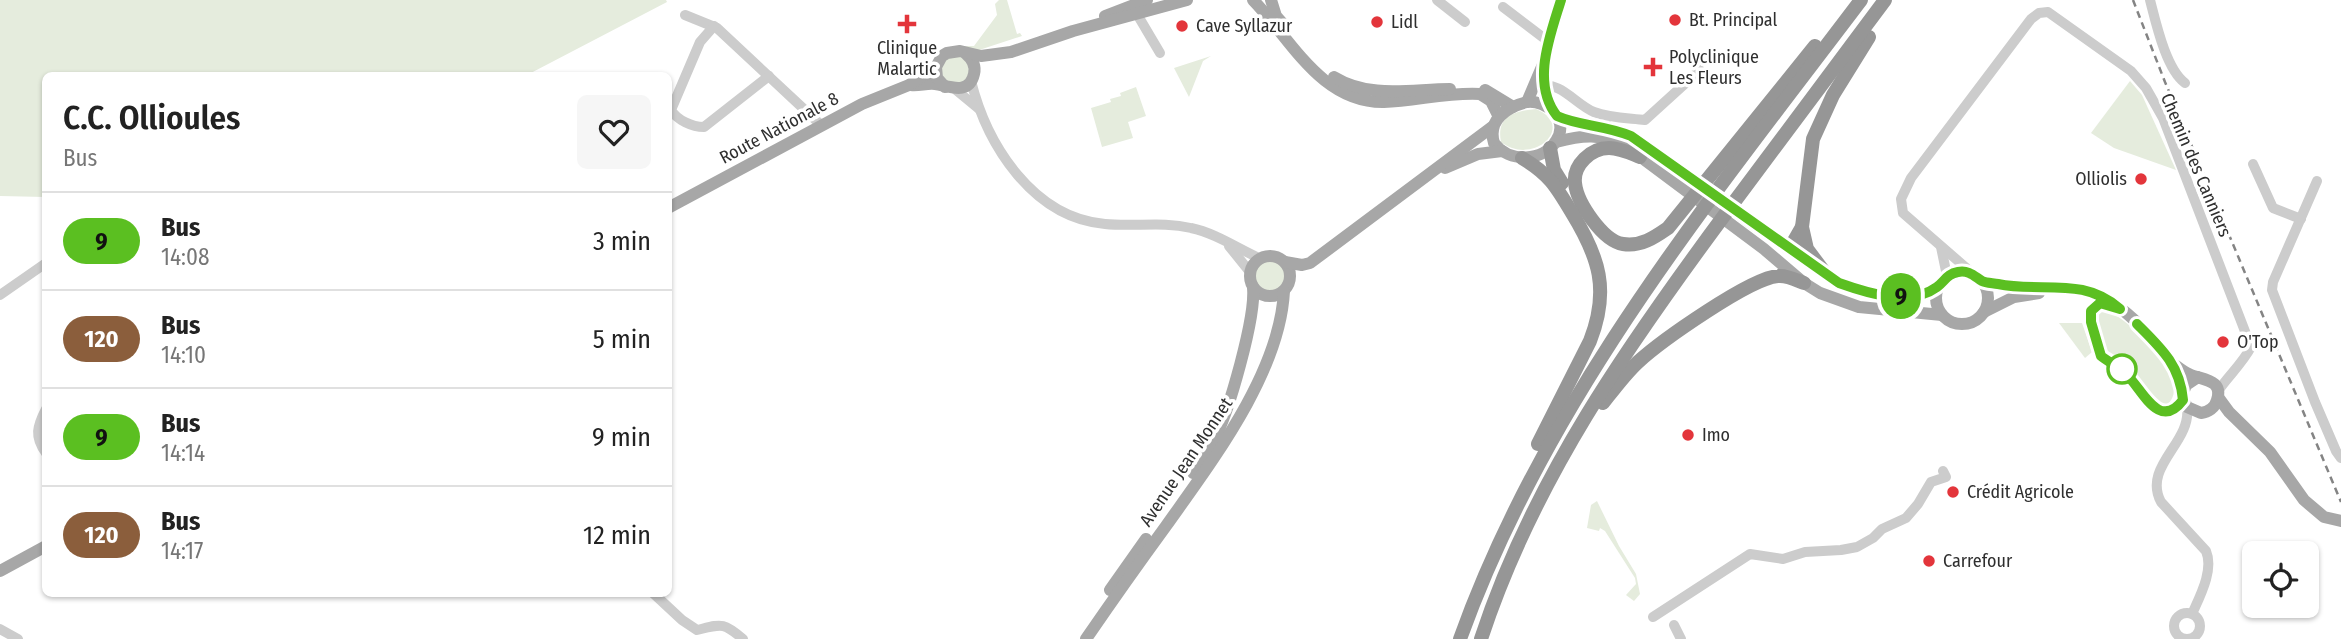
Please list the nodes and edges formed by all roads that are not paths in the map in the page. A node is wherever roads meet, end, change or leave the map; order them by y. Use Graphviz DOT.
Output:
graph roads {
  1 [pos="1147,0"];
  2 [pos="1187,0"];
  3 [pos="1253,0"];
  4 [pos="1271,0"];
  5 [pos="1437,0"];
  6 [pos="1850,0"];
  7 [pos="1861,0"];
  8 [pos="1885,0"];
  9 [pos="1893,0"];
  10 [pos="2150,0"];
  11 [pos="1559,1"];
  12 [pos="1503,7"];
  13 [pos="1134,10"];
  14 [pos="685,15"];
  15 [pos="1465,22"];
  16 [pos="714,26"];
  17 [pos="1549,42"];
  18 [pos="1011,52"];
  19 [pos="1160,53"];
  20 [pos="966,54"];
  21 [pos="1544,62"];
  22 [pos="936,67"];
  23 [pos="1700,70"];
  24 [pos="769,76"];
  25 [pos="973,78"];
  26 [pos="2185,83"];
  27 [pos="909,85"];
  28 [pos="951,88"];
  29 [pos="1529,98"];
  30 [pos="1550,102"];
  31 [pos="1513,107"];
  32 [pos="672,108"];
  33 [pos="979,109"];
  34 [pos="672,112"];
  35 [pos="1495,122"];
  36 [pos="821,125"];
  37 [pos="1553,145"];
  38 [pos="1502,151"];
  39 [pos="1640,157"];
  40 [pos="1521,158"];
  41 [pos="2253,164"];
  42 [pos="1426,178"];
  43 [pos="2317,181"];
  44 [pos="1691,186"];
  45 [pos="672,206"];
  46 [pos="2301,219"];
  47 [pos="1743,225"];
  48 [pos="1802,226"];
  49 [pos="1612,241"];
  50 [pos="1227,243"];
  51 [pos="1787,247"];
  52 [pos="1941,247"];
  53 [pos="1764,249"];
  54 [pos="1322,255"];
  55 [pos="1259,258"];
  56 [pos="1285,262"];
  57 [pos="42,266"];
  58 [pos="1250,272"];
  59 [pos="1825,273"];
  60 [pos="1972,273"];
  61 [pos="1942,281"];
  62 [pos="1983,281"];
  63 [pos="1804,283"];
  64 [pos="1253,287"];
  65 [pos="1287,287"];
  66 [pos="0,295"];
  67 [pos="2120,309"];
  68 [pos="1984,312"];
  69 [pos="1942,315"];
  70 [pos="2174,365"];
  71 [pos="2229,376"];
  72 [pos="2204,378"];
  73 [pos="2183,389"];
  74 [pos="2218,394"];
  75 [pos="2187,407"];
  76 [pos="2206,411"];
  77 [pos="2229,412"];
  78 [pos="42,419"];
  79 [pos="2186,426"];
  80 [pos="42,448"];
  81 [pos="2341,458"];
  82 [pos="1943,471"];
  83 [pos="1534,510"];
  84 [pos="2341,521"];
  85 [pos="42,549"];
  86 [pos="1495,550"];
  87 [pos="0,571"];
  88 [pos="657,597"];
  89 [pos="2192,614"];
  90 [pos="1653,617"];
  91 [pos="1674,625"];
  92 [pos="0,629"];
  93 [pos="18,639"];
  94 [pos="743,639"];
  95 [pos="1076,639"];
  96 [pos="1086,639"];
  97 [pos="1460,639"];
  98 [pos="1481,639"];
  99 [pos="1681,639"];
  1 -- 13 [label="main road"];
  2 -- 13 [label="main road"];
  3 -- 35 [label="main road"];
  4 -- 31 [label="main road"];
  5 -- 15 [label="street"];
  6 -- 49 [label="highway"];
  7 -- 86 [label="highway"];
  8 -- 83 [label="highway"];
  9 -- 48 [label="highway"];
  10 -- 26 [label="street"];
  11 -- 17 [label="main road"];
  12 -- 17 [label="street"];
  13 -- 18 [label="main road"];
  13 -- 19 [label="street"];
  14 -- 16 [label="street"];
  16 -- 24 [label="street"];
  16 -- 32 [label="street"];
  17 -- 21 [label="main road"];
  18 -- 20 [label="main road"];
  18 -- 25 [label="main road"];
  20 -- 22 [label="main road"];
  20 -- 25 [label="main road"];
  21 -- 29 [label="main road"];
  21 -- 30 [label="main road"];
  22 -- 27 [label="main road, Route Nationale 8"];
  22 -- 28 [label="main road"];
  23 -- 30 [label="street"];
  24 -- 34 [label="street"];
  24 -- 36 [label="street"];
  25 -- 28 [label="main road"];
  25 -- 33 [label="street"];
  27 -- 28 [label="main road, Route Nationale 8"];
  27 -- 36 [label="main road, Route Nationale 8"];
  28 -- 33 [label="street"];
  29 -- 30 [label="street"];
  29 -- 30 [label="main road"];
  29 -- 31 [label="main road"];
  30 -- 37 [label="main road"];
  30 -- 44 [label="main road"];
  31 -- 35 [label="main road"];
  33 -- 50 [label="street"];
  35 -- 38 [label="main road"];
  35 -- 42 [label="main road"];
  36 -- 45 [label="main road, Route Nationale 8"];
  37 -- 39 [label="main road"];
  37 -- 40 [label="main road"];
  37 -- 49 [label="highway"];
  38 -- 40 [label="main road"];
  38 -- 42 [label="main road"];
  39 -- 44 [label="main road"];
  39 -- 49 [label="highway"];
  40 -- 86 [label="highway"];
  41 -- 46 [label="street"];
  42 -- 54 [label="main road"];
  43 -- 46 [label="street"];
  44 -- 47 [label="main road"];
  46 -- 81 [label="street"];
  47 -- 51 [label="main road"];
  47 -- 53 [label="main road"];
  48 -- 51 [label="highway"];
  48 -- 59 [label="highway"];
  50 -- 55 [label="street"];
  50 -- 58 [label="street"];
  51 -- 53 [label="main road"];
  51 -- 59 [label="main road"];
  52 -- 60 [label="street, Chemin des Canniers"];
  52 -- 61 [label="street"];
  52 -- 71 [label="street, Chemin des Canniers"];
  53 -- 63 [label="main road"];
  54 -- 56 [label="main road"];
  54 -- 65 [label="main road"];
  55 -- 56 [label="main road"];
  55 -- 58 [label="main road"];
  56 -- 65 [label="main road"];
  57 -- 66 [label="street"];
  58 -- 64 [label="main road"];
  59 -- 61 [label="main road"];
  60 -- 61 [label="main road"];
  60 -- 62 [label="main road"];
  61 -- 69 [label="main road"];
  62 -- 67 [label="main road"];
  62 -- 68 [label="main road"];
  63 -- 69 [label="main road"];
  63 -- 83 [label="highway"];
  64 -- 65 [label="main road"];
  64 -- 95 [label="main road, Avenue Jean Monnet"];
  65 -- 96 [label="main road, Avenue Jean Monnet"];
  67 -- 68 [label="main road"];
  67 -- 70 [label="main road"];
  68 -- 69 [label="main road"];
  70 -- 72 [label="main road"];
  70 -- 73 [label="main road"];
  71 -- 72 [label="street"];
  71 -- 74 [label="street, Chemin des Canniers"];
  72 -- 73 [label="main road"];
  72 -- 74 [label="main road"];
  73 -- 75 [label="main road"];
  74 -- 76 [label="main road"];
  74 -- 77 [label="main road"];
  75 -- 76 [label="main road"];
  75 -- 79 [label="street"];
  76 -- 77 [label="main road"];
  76 -- 79 [label="street"];
  77 -- 84 [label="main road"];
  78 -- 80 [label="street"];
  79 -- 89 [label="street"];
  82 -- 90 [label="street"];
  83 -- 98 [label="highway"];
  85 -- 87 [label="main road"];
  86 -- 97 [label="highway"];
  88 -- 94 [label="street"];
  91 -- 99 [label="street"];
  92 -- 93 [label="street"];
}
